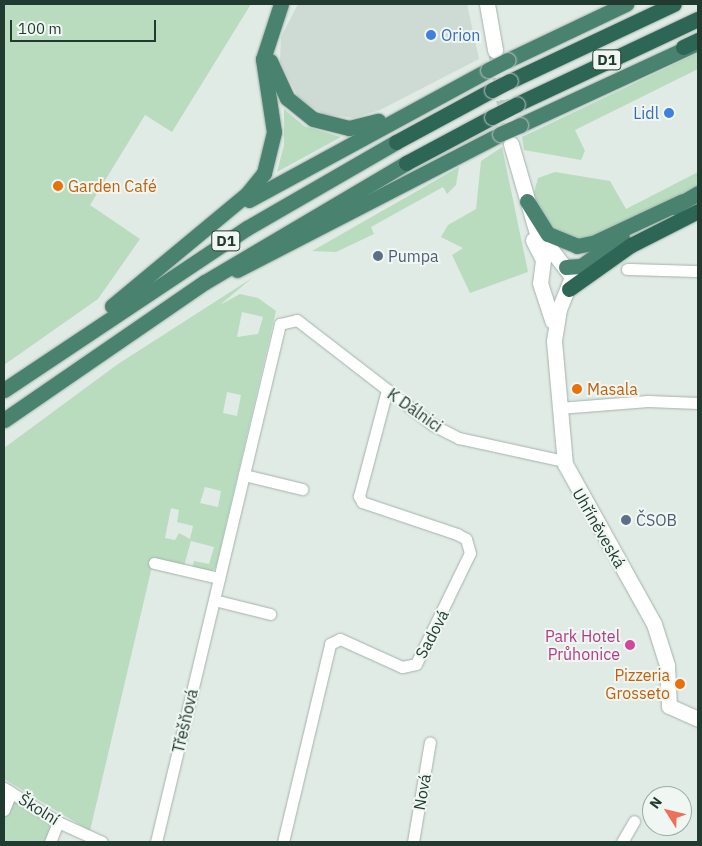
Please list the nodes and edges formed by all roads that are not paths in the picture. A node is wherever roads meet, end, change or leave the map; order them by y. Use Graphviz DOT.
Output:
graph roads {
  1 [pos="281,4"];
  2 [pos="487,4"];
  3 [pos="626,4"];
  4 [pos="674,4"];
  5 [pos="698,19"];
  6 [pos="272,24"];
  7 [pos="698,42"];
  8 [pos="495,50"];
  9 [pos="428,102"];
  10 [pos="698,193"];
  11 [pos="527,200"];
  12 [pos="683,201"];
  13 [pos="698,211"];
  14 [pos="180,248"];
  15 [pos="564,266"];
  16 [pos="627,269"];
  17 [pos="542,271"];
  18 [pos="698,271"];
  19 [pos="205,282"];
  20 [pos="544,290"];
  21 [pos="567,291"];
  22 [pos="285,321"];
  23 [pos="554,340"];
  24 [pos="61,349"];
  25 [pos="4,390"];
  26 [pos="387,390"];
  27 [pos="698,403"];
  28 [pos="559,408"];
  29 [pos="4,420"];
  30 [pos="564,460"];
  31 [pos="244,476"];
  32 [pos="302,489"];
  33 [pos="154,563"];
  34 [pos="219,578"];
  35 [pos="214,600"];
  36 [pos="270,614"];
  37 [pos="698,719"];
  38 [pos="430,742"];
  39 [pos="7,790"];
  40 [pos="4,810"];
  41 [pos="634,821"];
  42 [pos="58,822"];
  43 [pos="50,842"];
  44 [pos="102,842"];
  45 [pos="156,842"];
  46 [pos="283,842"];
  47 [pos="413,842"];
  48 [pos="622,842"];
  1 -- 6 [label="highway"];
  2 -- 8 [label="street"];
  3 -- 9 [label="highway, bridge"];
  4 -- 24 [label="highway, D1, bridge"];
  5 -- 19 [label="highway, D1, bridge"];
  6 -- 9 [label="highway"];
  6 -- 14 [label="highway"];
  7 -- 19 [label="highway, bridge"];
  9 -- 14 [label="highway"];
  10 -- 12 [label="highway"];
  11 -- 12 [label="highway"];
  11 -- 15 [label="street"];
  11 -- 17 [label="street"];
  12 -- 15 [label="highway"];
  13 -- 21 [label="highway"];
  14 -- 24 [label="highway"];
  15 -- 17 [label="street"];
  15 -- 21 [label="street"];
  16 -- 18 [label="street"];
  17 -- 20 [label="street"];
  19 -- 29 [label="highway, D1"];
  20 -- 21 [label="street"];
  20 -- 23 [label="street"];
  21 -- 23 [label="street"];
  22 -- 26 [label="street, K Dálnici"];
  22 -- 31 [label="street, Třešňová"];
  23 -- 28 [label="street, Uhříněveská"];
  24 -- 25 [label="highway, D1"];
  26 -- 30 [label="street, K Dálnici"];
  26 -- 46 [label="street, Sadová"];
  27 -- 28 [label="street"];
  28 -- 30 [label="street, Uhříněveská"];
  30 -- 37 [label="street, Uhříněveská"];
  31 -- 32 [label="street"];
  31 -- 34 [label="street, Třešňová"];
  33 -- 34 [label="street"];
  34 -- 35 [label="street, Třešňová"];
  35 -- 36 [label="street"];
  35 -- 45 [label="street, Třešňová"];
  38 -- 47 [label="street, Nová"];
  39 -- 40 [label="street"];
  39 -- 42 [label="street, Školní"];
  41 -- 48 [label="street"];
  42 -- 43 [label="street"];
  42 -- 44 [label="street, Školní"];
}
